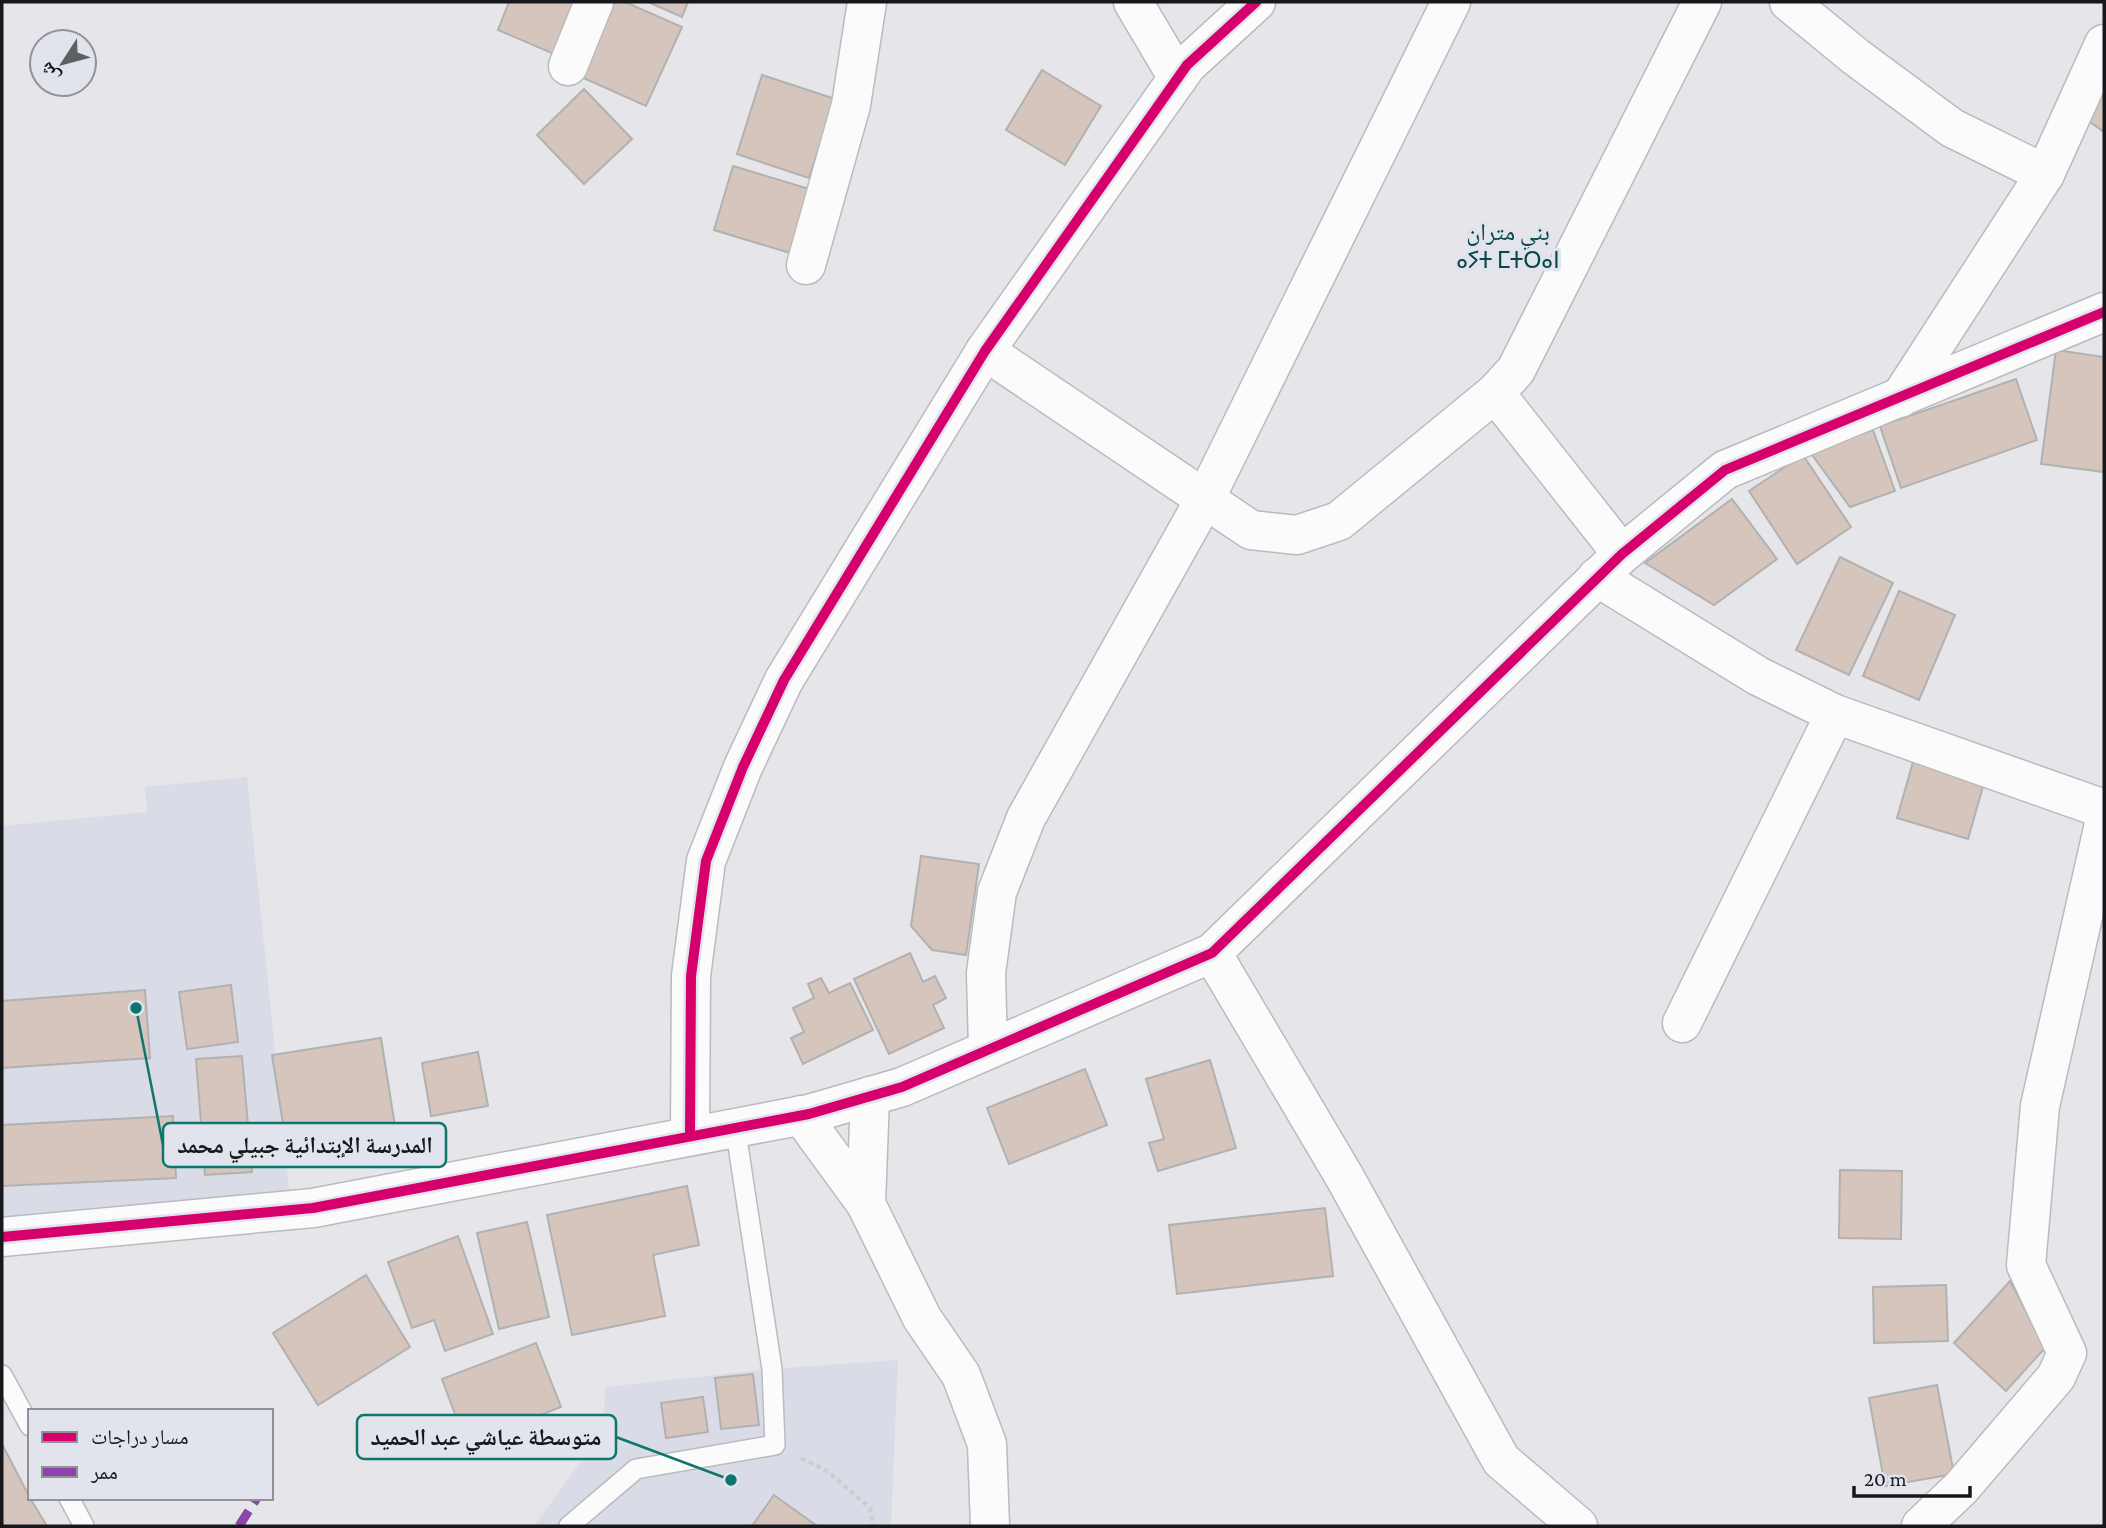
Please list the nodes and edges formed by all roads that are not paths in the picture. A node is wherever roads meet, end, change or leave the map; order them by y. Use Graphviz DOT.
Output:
graph roads {
  1 [pos="594,2"];
  2 [pos="867,2"];
  3 [pos="1133,2"];
  4 [pos="1256,2"];
  5 [pos="1451,2"];
  6 [pos="1702,2"];
  7 [pos="1789,2"];
  8 [pos="2104,44"];
  9 [pos="568,66"];
  10 [pos="1178,78"];
  11 [pos="2045,174"];
  12 [pos="806,265"];
  13 [pos="2104,312"];
  14 [pos="985,351"];
  15 [pos="1495,393"];
  16 [pos="1900,398"];
  17 [pos="1205,499"];
  18 [pos="1610,566"];
  19 [pos="1835,714"];
  20 [pos="2104,809"];
  21 [pos="2104,824"];
  22 [pos="1212,953"];
  23 [pos="1682,1023"];
  24 [pos="988,1049"];
  25 [pos="870,1096"];
  26 [pos="801,1115"];
  27 [pos="735,1126"];
  28 [pos="690,1134"];
  29 [pos="866,1204"];
  30 [pos="2,1237"];
  31 [pos="2,1375"];
  32 [pos="28,1422"];
  33 [pos="70,1500"];
  34 [pos="84,1526"];
  35 [pos="569,1526"];
  36 [pos="990,1526"];
  37 [pos="1578,1526"];
  38 [pos="1921,1526"];
  1 -- 9 [label="street"];
  2 -- 12 [label="street"];
  3 -- 10 [label="street"];
  4 -- 10 [label="street"];
  5 -- 17 [label="street"];
  6 -- 15 [label="street"];
  7 -- 11 [label="street"];
  8 -- 11 [label="street"];
  10 -- 14 [label="street"];
  11 -- 16 [label="street"];
  13 -- 16 [label="street"];
  14 -- 17 [label="street"];
  14 -- 28 [label="street"];
  15 -- 17 [label="street"];
  15 -- 18 [label="street"];
  16 -- 18 [label="street"];
  17 -- 24 [label="street"];
  18 -- 19 [label="street"];
  18 -- 22 [label="street"];
  19 -- 20 [label="street"];
  19 -- 23 [label="street"];
  21 -- 38 [label="street"];
  22 -- 24 [label="street"];
  22 -- 37 [label="street"];
  24 -- 25 [label="street"];
  25 -- 26 [label="street"];
  25 -- 29 [label="street"];
  26 -- 27 [label="street"];
  26 -- 29 [label="street"];
  27 -- 28 [label="street"];
  27 -- 35 [label="lane"];
  28 -- 30 [label="street"];
  29 -- 36 [label="street"];
  31 -- 32 [label="lane"];
  33 -- 34 [label="lane"];
}
